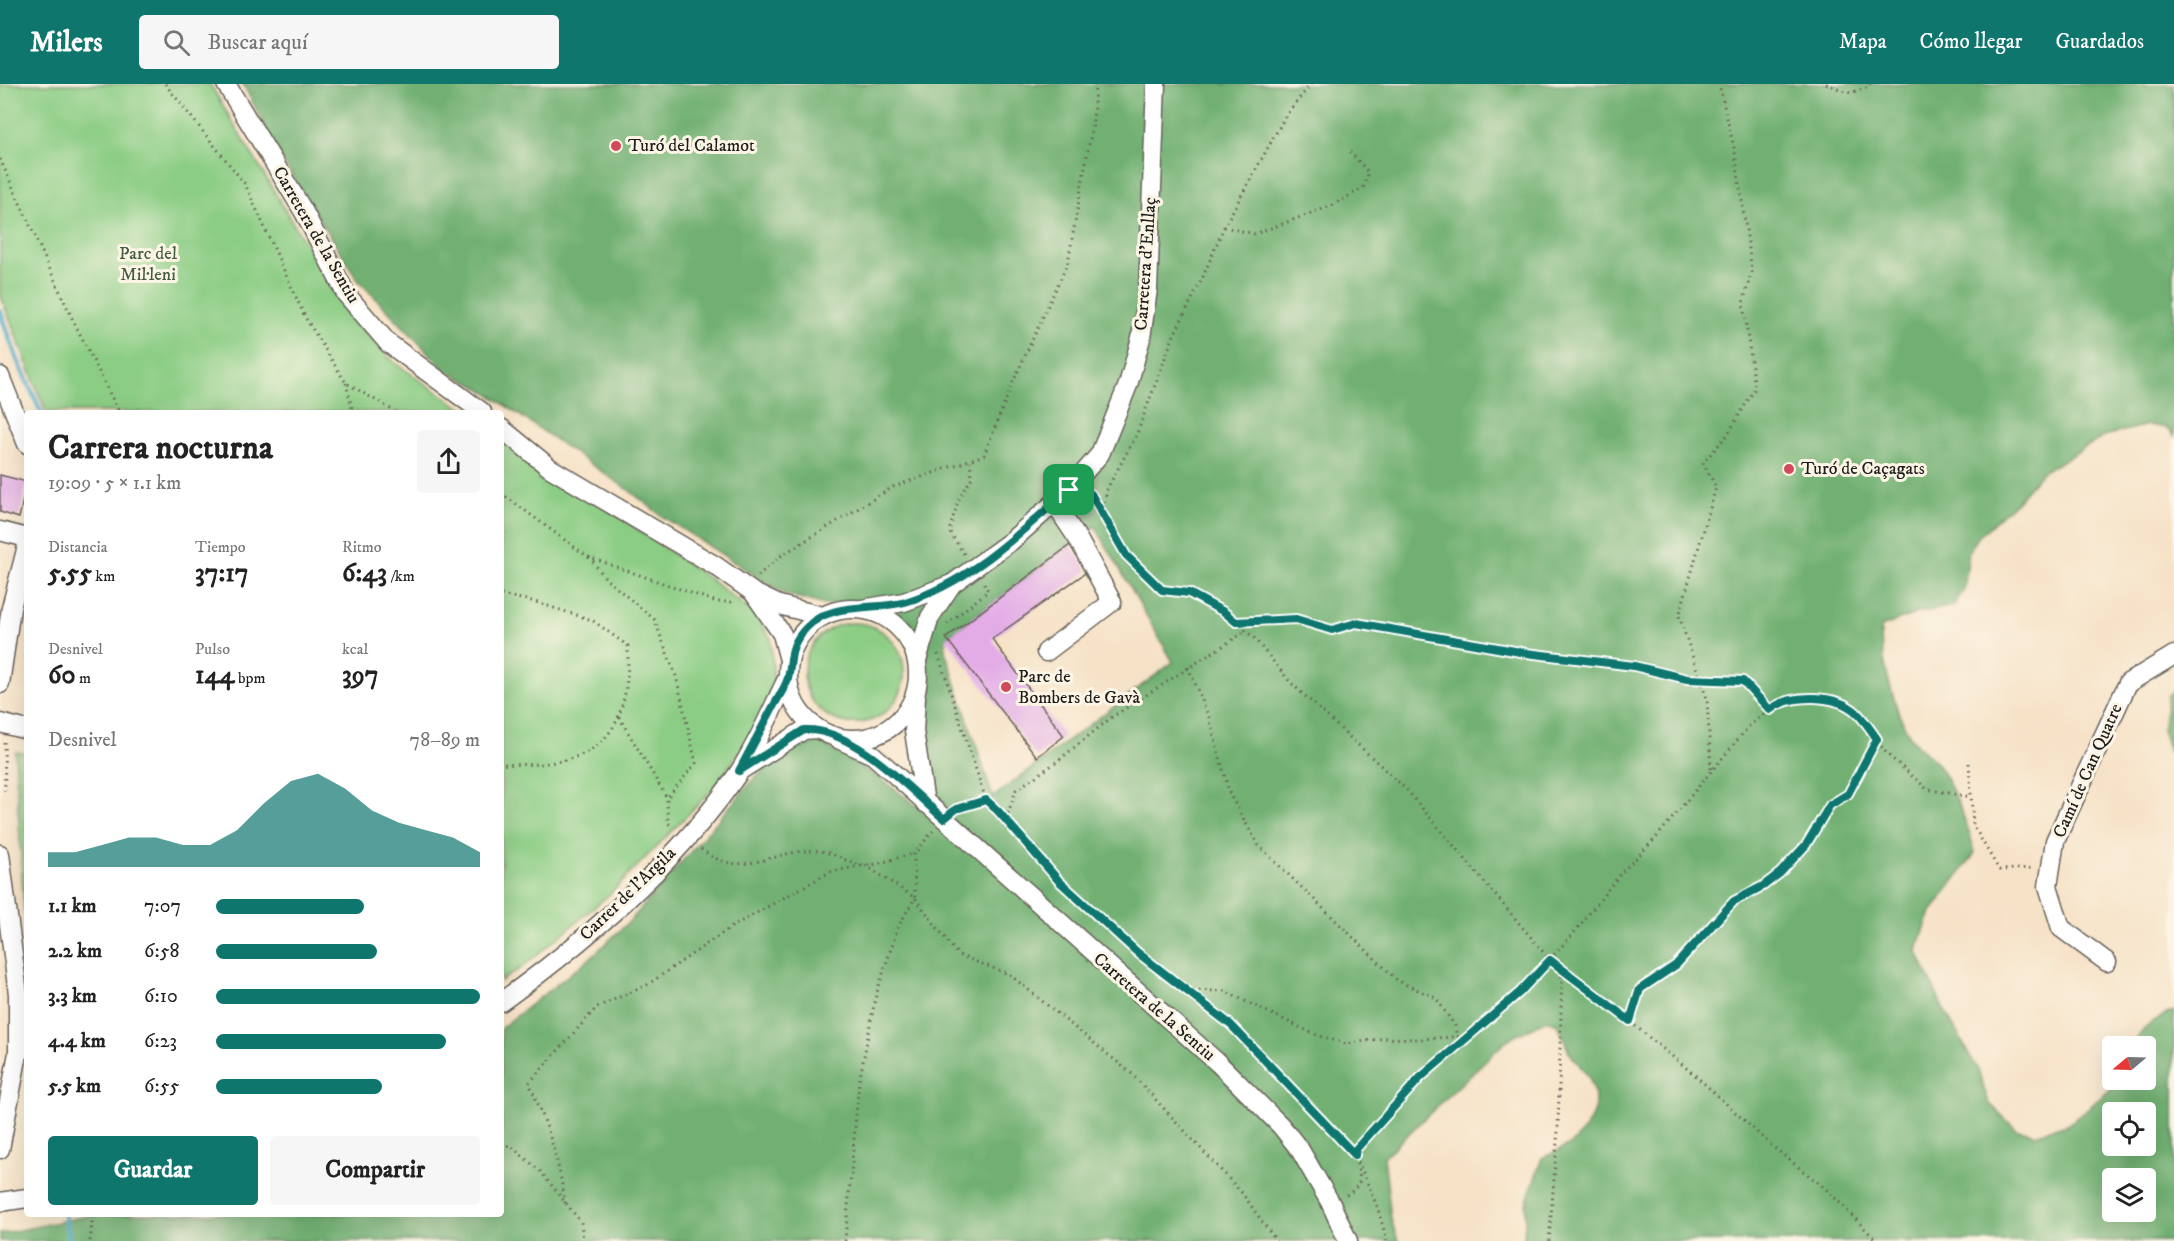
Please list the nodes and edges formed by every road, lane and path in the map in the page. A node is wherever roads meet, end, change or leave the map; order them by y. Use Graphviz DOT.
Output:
graph roads {
  1 [pos="165,84"];
  2 [pos="226,84"];
  3 [pos="1095,84"];
  4 [pos="1156,84"];
  5 [pos="1311,84"];
  6 [pos="1719,84"];
  7 [pos="1826,84"];
  8 [pos="1870,84"];
  9 [pos="1350,152"];
  10 [pos="0,159"];
  11 [pos="1224,227"];
  12 [pos="0,376"];
  13 [pos="346,383"];
  14 [pos="118,410"];
  15 [pos="353,410"];
  16 [pos="393,410"];
  17 [pos="479,410"];
  18 [pos="504,430"];
  19 [pos="24,436"];
  20 [pos="970,460"];
  21 [pos="1069,490"];
  22 [pos="504,495"];
  23 [pos="1054,503"];
  24 [pos="1102,514"];
  25 [pos="0,531"];
  26 [pos="24,537"];
  27 [pos="965,555"];
  28 [pos="588,557"];
  29 [pos="24,558"];
  30 [pos="982,581"];
  31 [pos="952,584"];
  32 [pos="750,590"];
  33 [pos="504,596"];
  34 [pos="862,609"];
  35 [pos="822,616"];
  36 [pos="1236,622"];
  37 [pos="941,628"];
  38 [pos="1246,631"];
  39 [pos="936,646"];
  40 [pos="1046,652"];
  41 [pos="2174,655"];
  42 [pos="789,660"];
  43 [pos="917,660"];
  44 [pos="1188,667"];
  45 [pos="788,679"];
  46 [pos="1702,680"];
  47 [pos="0,684"];
  48 [pos="916,693"];
  49 [pos="1770,710"];
  50 [pos="619,717"];
  51 [pos="816,729"];
  52 [pos="24,730"];
  53 [pos="2,731"];
  54 [pos="836,738"];
  55 [pos="1877,739"];
  56 [pos="1969,763"];
  57 [pos="504,764"];
  58 [pos="739,771"];
  59 [pos="1712,771"];
  60 [pos="5,791"];
  61 [pos="1971,797"];
  62 [pos="667,798"];
  63 [pos="986,800"];
  64 [pos="925,803"];
  65 [pos="944,819"];
  66 [pos="1006,820"];
  67 [pos="676,830"];
  68 [pos="700,849"];
  69 [pos="0,854"];
  70 [pos="914,854"];
  71 [pos="2051,864"];
  72 [pos="865,865"];
  73 [pos="915,898"];
  74 [pos="3,910"];
  75 [pos="1550,960"];
  76 [pos="2107,962"];
  77 [pos="1562,970"];
  78 [pos="1186,990"];
  79 [pos="504,1000"];
  80 [pos="1630,1021"];
  81 [pos="1471,1036"];
  82 [pos="1457,1037"];
  83 [pos="5,1089"];
  84 [pos="504,1145"];
  85 [pos="0,1149"];
  86 [pos="1355,1155"];
  87 [pos="24,1199"];
  88 [pos="1330,1202"];
  89 [pos="0,1203"];
  90 [pos="565,1203"];
  91 [pos="93,1217"];
  92 [pos="90,1241"];
  93 [pos="583,1241"];
  94 [pos="845,1241"];
  95 [pos="1276,1241"];
  96 [pos="1348,1241"];
  97 [pos="1387,1241"];
  98 [pos="1549,1241"];
  99 [pos="1877,1241"];
  1 -- 13 [label="path"];
  2 -- 17 [label="street, Carretera de la Sentiu"];
  3 -- 20 [label="path"];
  4 -- 21 [label="street, Carretera d'Enllaç"];
  5 -- 11 [label="path"];
  6 -- 46 [label="path"];
  7 -- 8 [label="path"];
  9 -- 11 [label="path"];
  10 -- 14 [label="path"];
  11 -- 24 [label="path"];
  12 -- 19 [label="street"];
  13 -- 15 [label="path"];
  13 -- 16 [label="path"];
  18 -- 32 [label="street"];
  20 -- 27 [label="path"];
  20 -- 32 [label="path"];
  21 -- 23 [label="street, Carretera d'Enllaç"];
  21 -- 24 [label="path"];
  22 -- 28 [label="path"];
  23 -- 31 [label="street, Carretera d'Enllaç"];
  23 -- 40 [label="street"];
  24 -- 36 [label="path"];
  25 -- 26 [label="street"];
  28 -- 32 [label="path"];
  28 -- 62 [label="path"];
  29 -- 47 [label="street"];
  30 -- 37 [label="path"];
  31 -- 34 [label="street, Carretera d'Enllaç"];
  31 -- 43 [label="street, Carretera d'Enllaç"];
  32 -- 35 [label="street"];
  32 -- 42 [label="street"];
  33 -- 50 [label="path"];
  34 -- 35 [label="street"];
  34 -- 43 [label="street"];
  35 -- 42 [label="street"];
  36 -- 38 [label="path"];
  36 -- 46 [label="path"];
  38 -- 44 [label="path"];
  38 -- 75 [label="path"];
  39 -- 63 [label="path"];
  41 -- 71 [label="street, Camí de Can Quatre"];
  42 -- 45 [label="street"];
  43 -- 48 [label="street"];
  44 -- 66 [label="path"];
  44 -- 82 [label="path"];
  45 -- 51 [label="street"];
  45 -- 58 [label="street, Carrer de l'Argila"];
  46 -- 49 [label="path"];
  46 -- 59 [label="path"];
  48 -- 54 [label="street"];
  48 -- 64 [label="street"];
  49 -- 55 [label="path"];
  49 -- 59 [label="path"];
  50 -- 57 [label="path"];
  50 -- 62 [label="path"];
  51 -- 54 [label="street"];
  51 -- 58 [label="street, Carrer de l'Argila"];
  52 -- 53 [label="street"];
  53 -- 60 [label="path"];
  54 -- 64 [label="street, Carretera de la Sentiu"];
  55 -- 61 [label="path"];
  55 -- 80 [label="path"];
  56 -- 61 [label="path"];
  58 -- 79 [label="street, Carrer de l'Argila"];
  59 -- 75 [label="path"];
  61 -- 71 [label="path"];
  62 -- 67 [label="path"];
  63 -- 65 [label="path"];
  63 -- 66 [label="path"];
  64 -- 65 [label="street, Carretera de la Sentiu"];
  65 -- 70 [label="path"];
  65 -- 88 [label="street, Carretera de la Sentiu"];
  66 -- 78 [label="path"];
  68 -- 72 [label="path"];
  69 -- 74 [label="street"];
  70 -- 72 [label="path"];
  70 -- 73 [label="path"];
  71 -- 76 [label="street, Camí de Can Quatre"];
  72 -- 73 [label="path"];
  72 -- 90 [label="path"];
  73 -- 94 [label="path"];
  73 -- 95 [label="path"];
  74 -- 83 [label="street"];
  75 -- 77 [label="path"];
  75 -- 81 [label="path"];
  77 -- 80 [label="path"];
  77 -- 98 [label="path"];
  78 -- 82 [label="path"];
  78 -- 86 [label="path"];
  80 -- 99 [label="path"];
  81 -- 82 [label="path"];
  81 -- 86 [label="path"];
  83 -- 85 [label="street"];
  84 -- 90 [label="path"];
  86 -- 88 [label="path"];
  86 -- 97 [label="path"];
  87 -- 89 [label="street"];
  88 -- 96 [label="street, Carretera de la Sentiu"];
  90 -- 93 [label="path"];
  91 -- 92 [label="path"];
}
